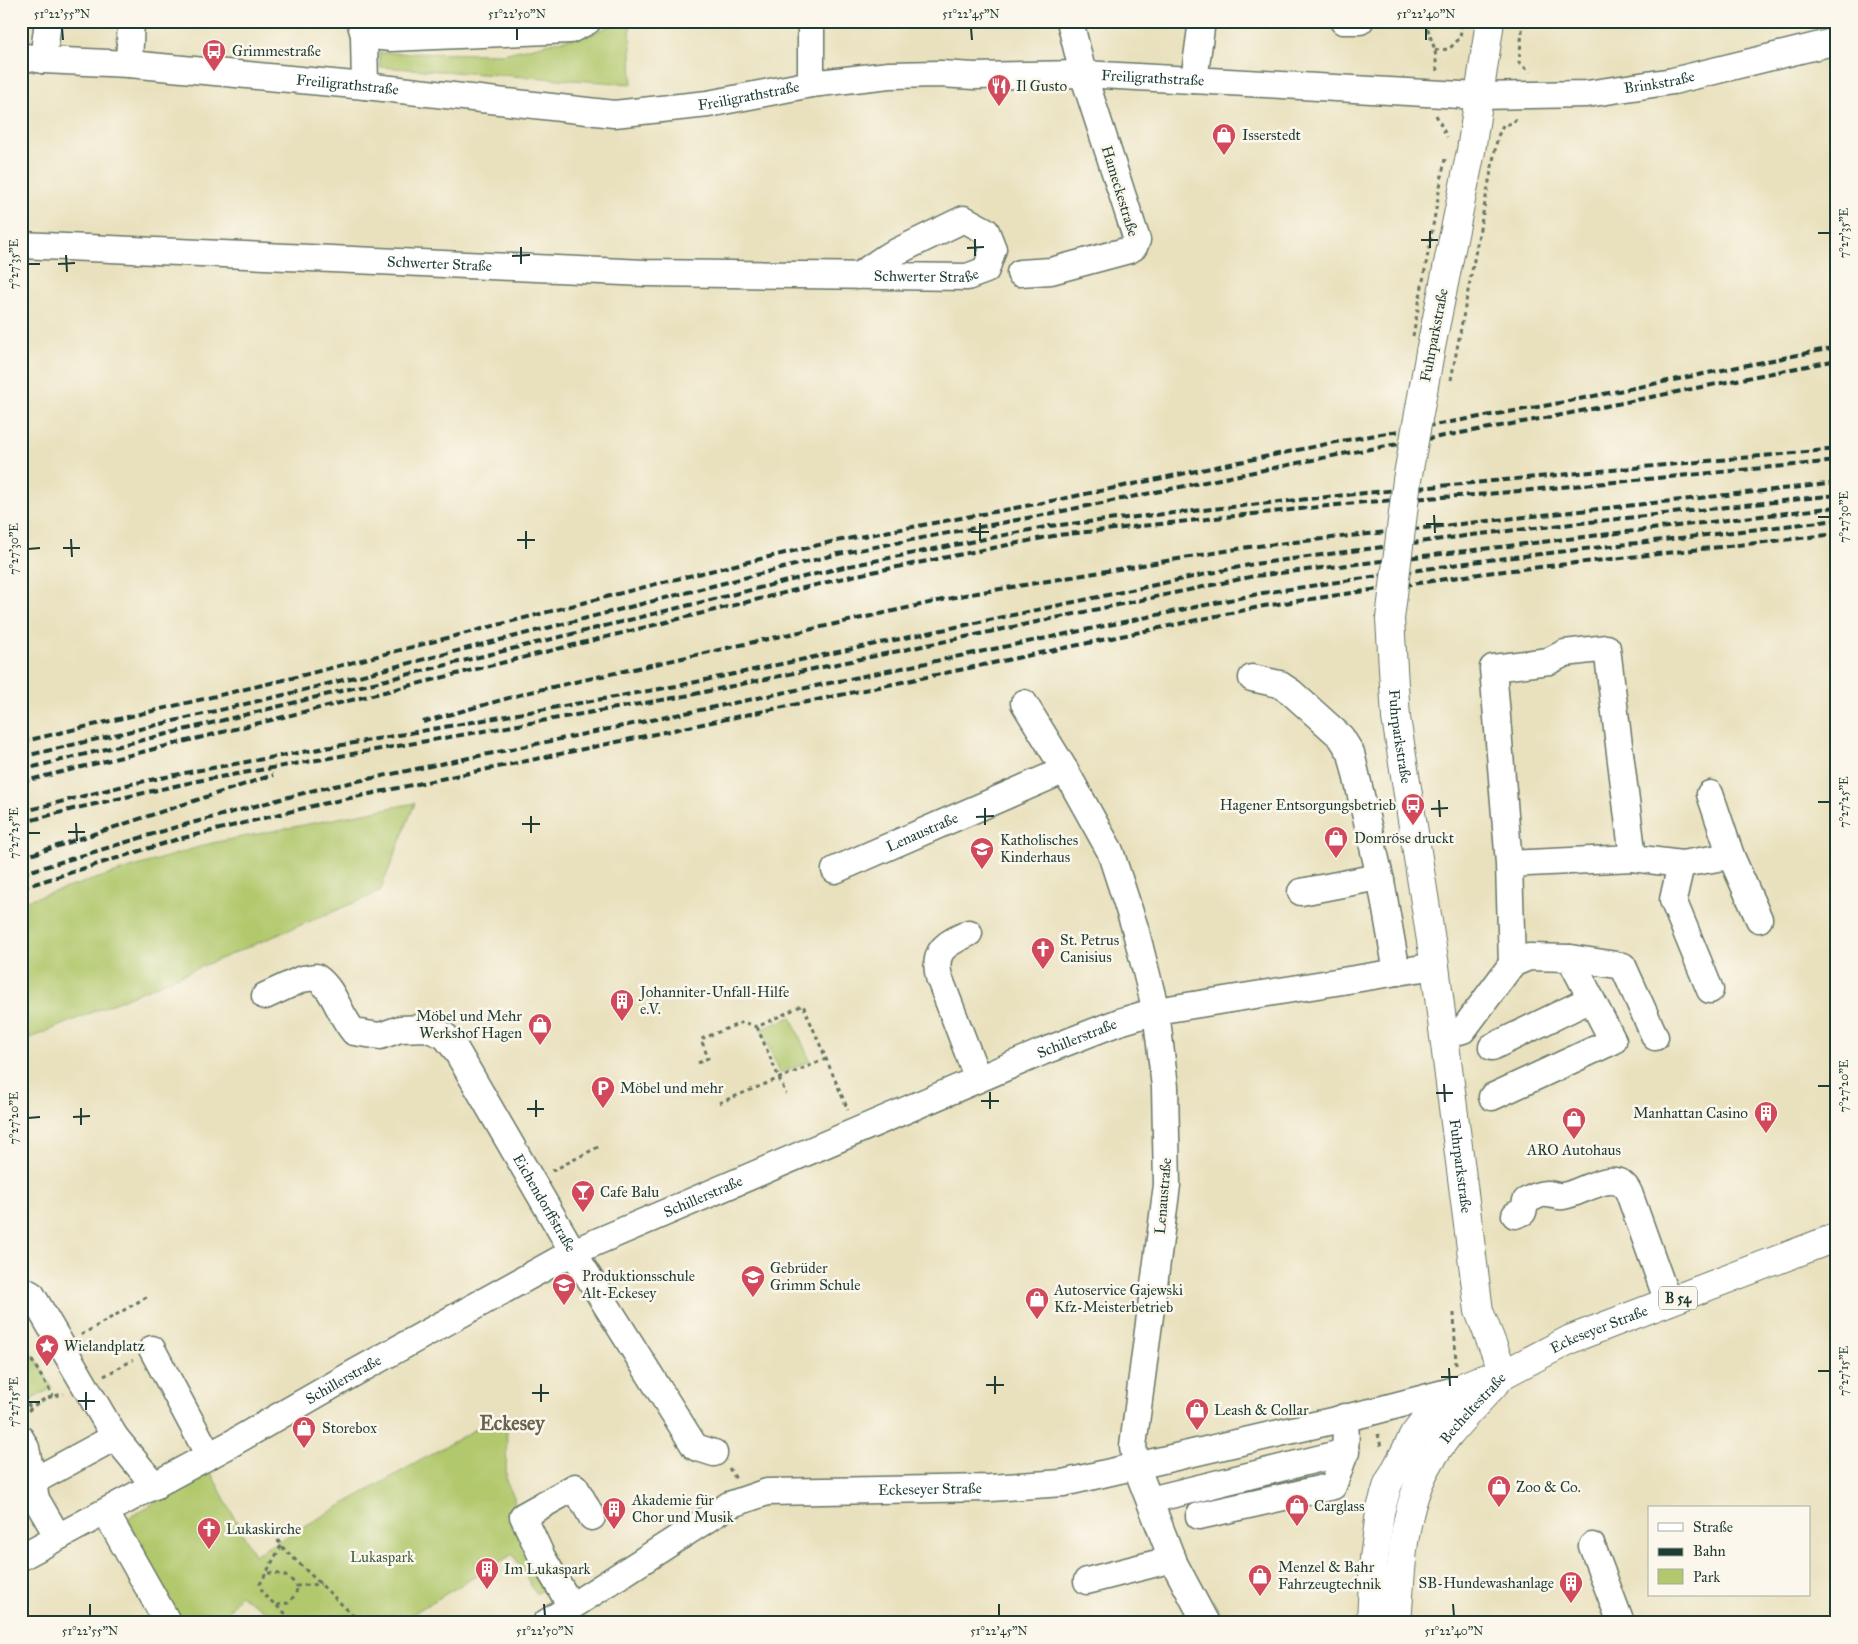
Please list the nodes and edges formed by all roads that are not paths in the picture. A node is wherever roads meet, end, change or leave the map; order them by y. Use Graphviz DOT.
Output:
graph roads {
  1 [pos="48,21"];
  2 [pos="131,21"];
  3 [pos="588,21"];
  4 [pos="811,21"];
  5 [pos="1070,21"];
  6 [pos="1202,21"];
  7 [pos="1343,21"];
  8 [pos="1360,21"];
  9 [pos="1490,21"];
  10 [pos="362,28"];
  11 [pos="1837,41"];
  12 [pos="32,58"];
  13 [pos="129,64"];
  14 [pos="1083,74"];
  15 [pos="1194,80"];
  16 [pos="811,84"];
  17 [pos="365,86"];
  18 [pos="1479,96"];
  19 [pos="21,245"];
  20 [pos="1020,273"];
  21 [pos="858,276"];
  22 [pos="1252,678"];
  23 [pos="1024,703"];
  24 [pos="1065,770"];
  25 [pos="1710,794"];
  26 [pos="1731,856"];
  27 [pos="1634,858"];
  28 [pos="1509,864"];
  29 [pos="1681,864"];
  30 [pos="836,870"];
  31 [pos="1381,882"];
  32 [pos="1301,892"];
  33 [pos="1759,919"];
  34 [pos="969,933"];
  35 [pos="1570,958"];
  36 [pos="1512,964"];
  37 [pos="1435,966"];
  38 [pos="1397,972"];
  39 [pos="1710,990"];
  40 [pos="265,996"];
  41 [pos="1591,999"];
  42 [pos="1156,1010"];
  43 [pos="1445,1035"];
  44 [pos="1655,1037"];
  45 [pos="1492,1047"];
  46 [pos="978,1079"];
  47 [pos="1492,1097"];
  48 [pos="1515,1215"];
  49 [pos="1837,1237"];
  50 [pos="573,1252"];
  51 [pos="21,1289"];
  52 [pos="1668,1302"];
  53 [pos="152,1349"];
  54 [pos="1504,1374"];
  55 [pos="1455,1390"];
  56 [pos="1344,1418"];
  57 [pos="115,1437"];
  58 [pos="21,1439"];
  59 [pos="1346,1452"];
  60 [pos="714,1453"];
  61 [pos="209,1456"];
  62 [pos="1136,1466"];
  63 [pos="32,1482"];
  64 [pos="1211,1484"];
  65 [pos="155,1486"];
  66 [pos="1150,1500"];
  67 [pos="106,1513"];
  68 [pos="592,1517"];
  69 [pos="58,1537"];
  70 [pos="1592,1546"];
  71 [pos="21,1557"];
  72 [pos="1173,1559"];
  73 [pos="1087,1581"];
  74 [pos="571,1606"];
  75 [pos="168,1623"];
  76 [pos="546,1623"];
  77 [pos="1206,1623"];
  78 [pos="1371,1623"];
  79 [pos="1397,1623"];
  80 [pos="1621,1623"];
  1 -- 12 [label="street"];
  2 -- 13 [label="street"];
  3 -- 10 [label="street"];
  4 -- 16 [label="street"];
  5 -- 14 [label="street, Hameckestraße"];
  6 -- 15 [label="street"];
  7 -- 8 [label="street"];
  9 -- 18 [label="main road, Fuhrparkstraße"];
  10 -- 17 [label="street"];
  11 -- 18 [label="street, Brinkstraße"];
  12 -- 13 [label="street, Freiligrathstraße"];
  13 -- 17 [label="street, Freiligrathstraße"];
  14 -- 15 [label="street, Freiligrathstraße"];
  14 -- 16 [label="street, Freiligrathstraße"];
  14 -- 20 [label="street, Hameckestraße"];
  15 -- 18 [label="street, Freiligrathstraße"];
  16 -- 17 [label="street, Freiligrathstraße"];
  18 -- 37 [label="main road, Fuhrparkstraße, bridge"];
  19 -- 21 [label="street, Schwerter Straße"];
  22 -- 31 [label="street"];
  23 -- 24 [label="street, Lenaustraße"];
  24 -- 30 [label="street, Lenaustraße"];
  24 -- 42 [label="street, Lenaustraße"];
  25 -- 26 [label="street"];
  26 -- 29 [label="street"];
  26 -- 33 [label="street"];
  27 -- 28 [label="street"];
  27 -- 28 [label="street"];
  27 -- 29 [label="street"];
  28 -- 36 [label="street"];
  29 -- 39 [label="street"];
  31 -- 32 [label="street"];
  31 -- 38 [label="street"];
  34 -- 46 [label="street"];
  35 -- 36 [label="street"];
  35 -- 41 [label="street"];
  35 -- 44 [label="street"];
  36 -- 43 [label="street"];
  37 -- 38 [label="street, Schillerstraße"];
  37 -- 43 [label="main road, Fuhrparkstraße"];
  38 -- 42 [label="street, Schillerstraße"];
  40 -- 50 [label="street, Eichendorffstraße"];
  41 -- 45 [label="street"];
  41 -- 47 [label="street"];
  42 -- 46 [label="street, Schillerstraße"];
  42 -- 62 [label="street, Lenaustraße"];
  43 -- 54 [label="main road, Fuhrparkstraße"];
  46 -- 50 [label="street, Schillerstraße"];
  48 -- 52 [label="street"];
  49 -- 52 [label="main road, Eckeseyer Straße / B 54"];
  50 -- 60 [label="street, Eichendorffstraße"];
  50 -- 61 [label="street, Schillerstraße"];
  51 -- 57 [label="street"];
  52 -- 54 [label="main road, Eckeseyer Straße / B 54"];
  53 -- 61 [label="street"];
  54 -- 55 [label="main road, Becheltestraße / B 54"];
  54 -- 79 [label="main road, Becheltestraße / B 54"];
  55 -- 56 [label="street, Eckeseyer Straße"];
  55 -- 78 [label="main road, Becheltestraße / B 54"];
  56 -- 59 [label="street"];
  56 -- 62 [label="street, Eckeseyer Straße"];
  57 -- 63 [label="street"];
  57 -- 65 [label="street"];
  58 -- 63 [label="street"];
  59 -- 64 [label="street"];
  59 -- 64 [label="street"];
  61 -- 65 [label="street, Schillerstraße"];
  62 -- 66 [label="street, Lenaustraße"];
  62 -- 74 [label="street, Eckeseyer Straße"];
  63 -- 69 [label="street"];
  64 -- 66 [label="street"];
  65 -- 67 [label="street, Schillerstraße"];
  66 -- 72 [label="street, Lenaustraße"];
  67 -- 69 [label="street, Schillerstraße"];
  67 -- 75 [label="street"];
  68 -- 74 [label="street"];
  69 -- 71 [label="street, Schillerstraße"];
  70 -- 80 [label="street"];
  72 -- 73 [label="street"];
  72 -- 77 [label="street, Lenaustraße"];
  74 -- 76 [label="street, Eckeseyer Straße"];
}
